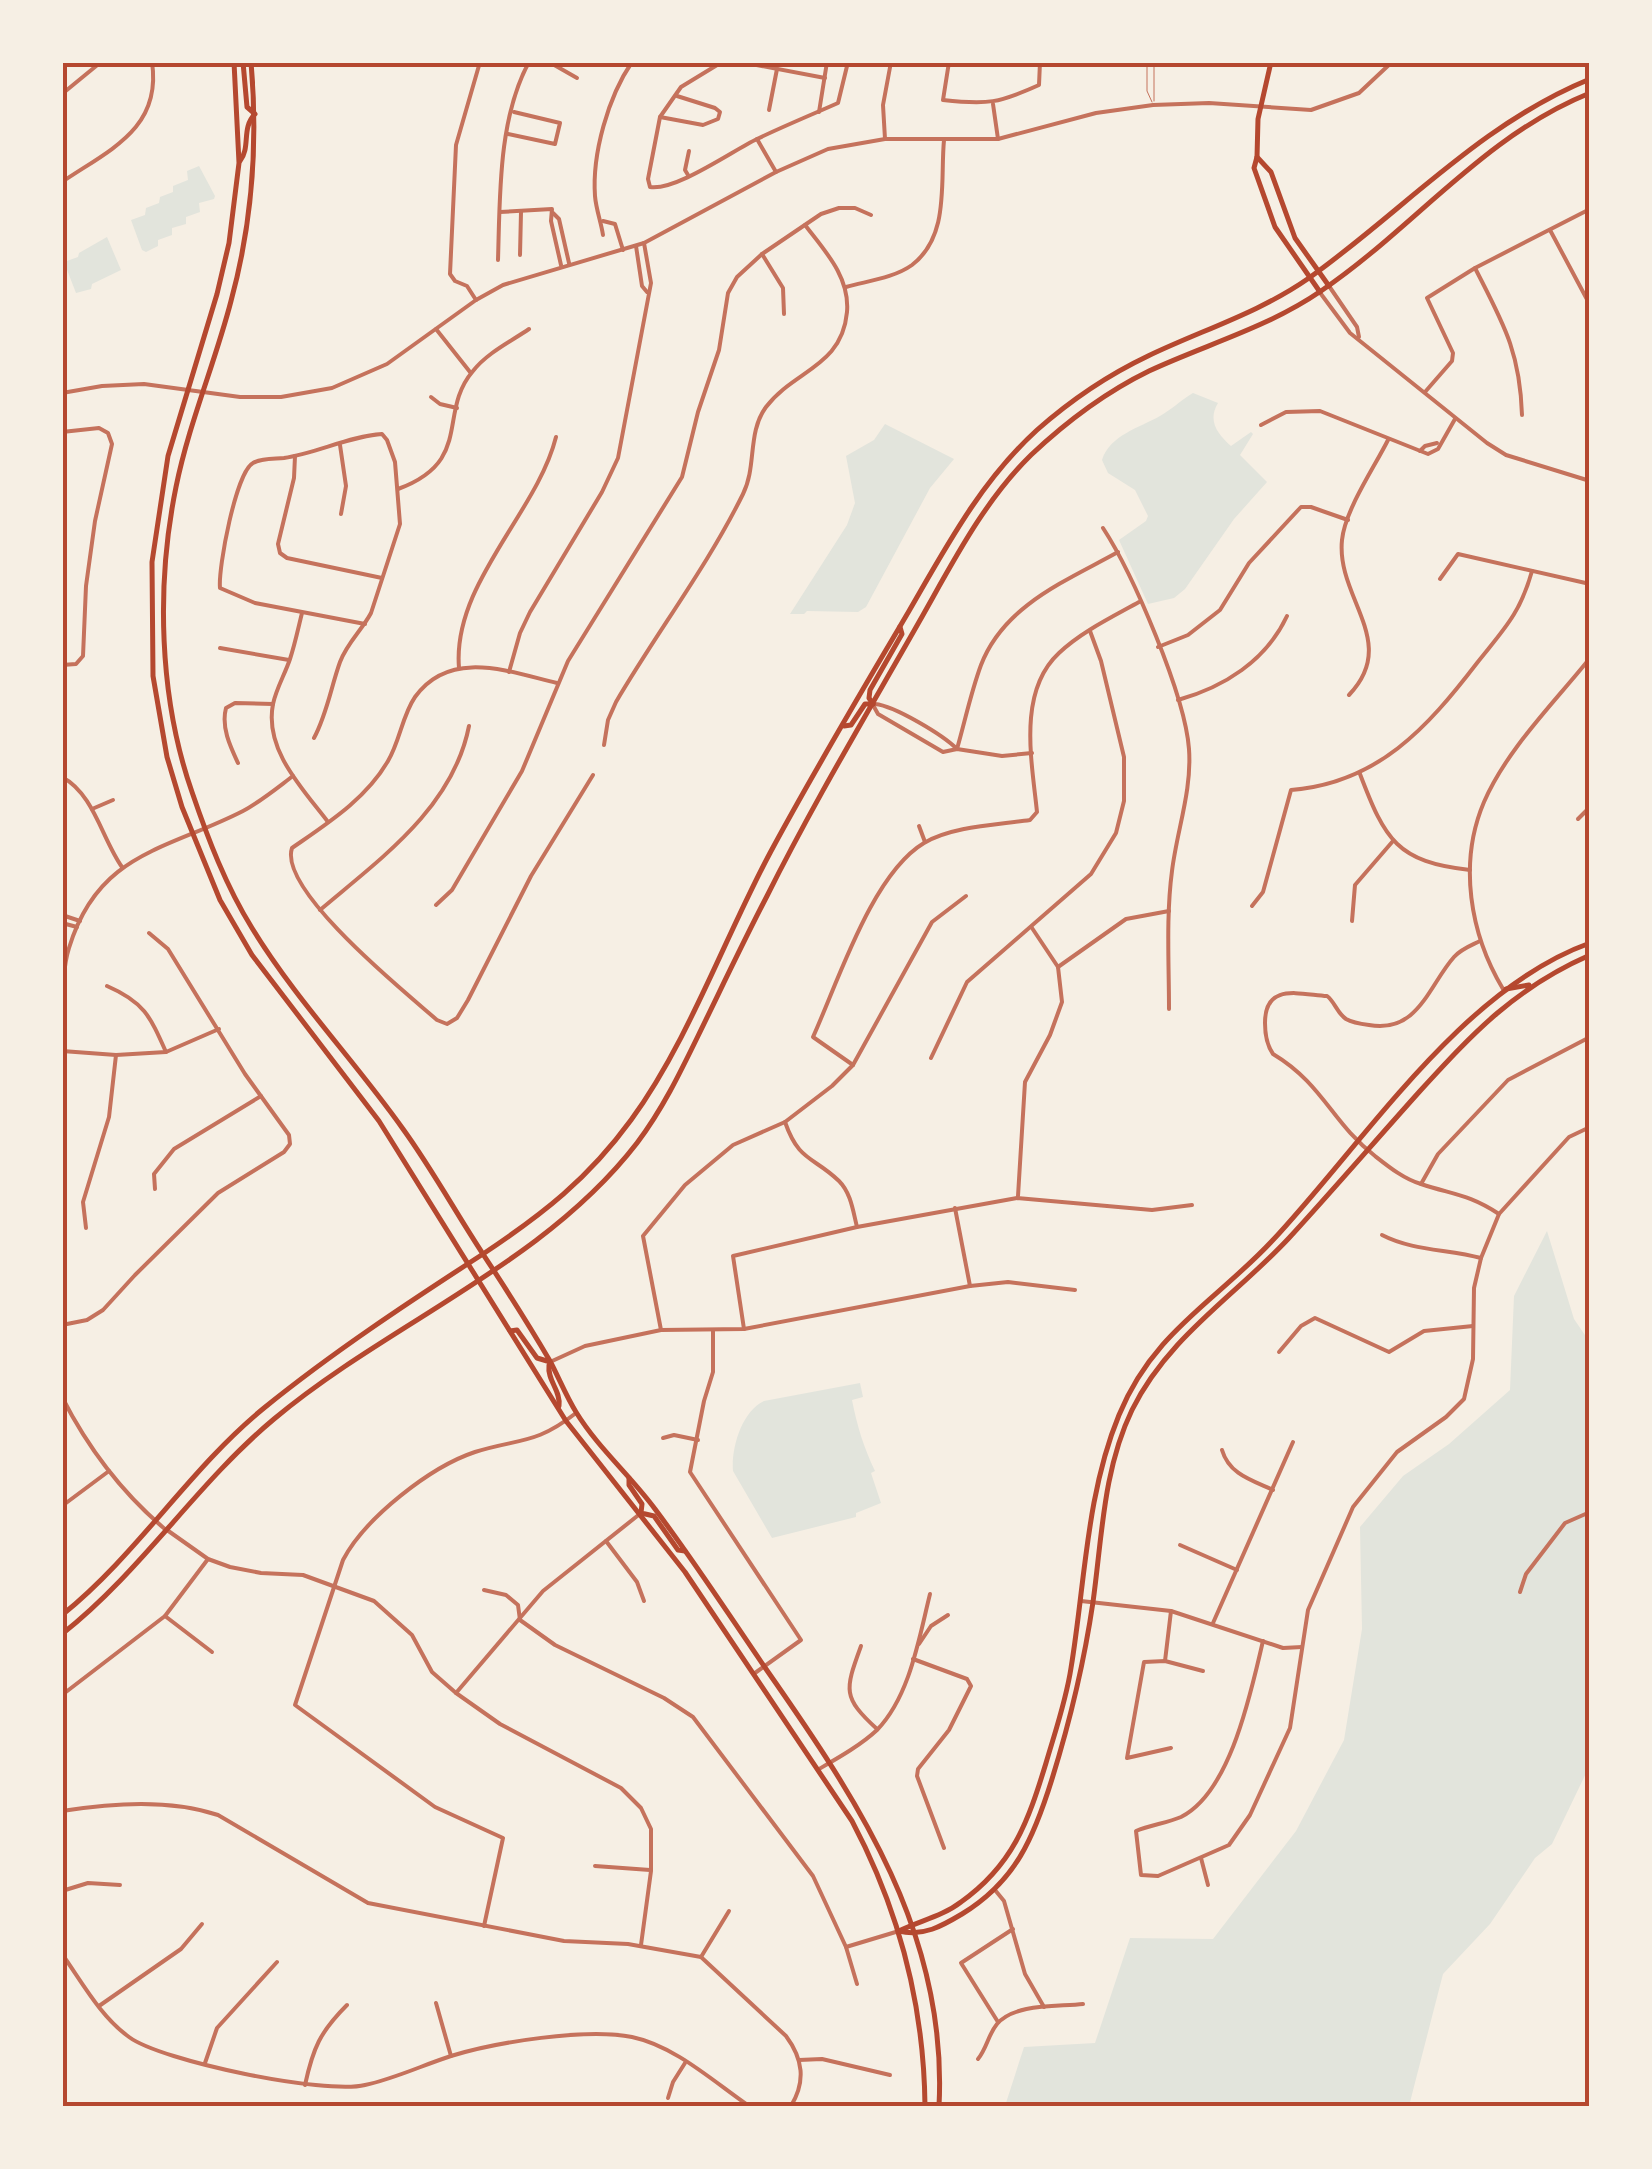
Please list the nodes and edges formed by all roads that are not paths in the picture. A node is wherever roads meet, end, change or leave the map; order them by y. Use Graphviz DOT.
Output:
graph roads {
  1 [pos="101,62"];
  2 [pos="152,62"];
  3 [pos="234,62"];
  4 [pos="243,62"];
  5 [pos="251,62"];
  6 [pos="480,62"];
  7 [pos="529,62"];
  8 [pos="632,62"];
  9 [pos="722,62"];
  10 [pos="741,62"];
  11 [pos="828,62"];
  12 [pos="848,62"];
  13 [pos="891,62"];
  14 [pos="949,62"];
  15 [pos="1040,62"];
  16 [pos="1147,62"];
  17 [pos="1154,62"];
  18 [pos="1271,62"];
  19 [pos="1392,62"];
  20 [pos="552,63"];
  21 [pos="777,69"];
  22 [pos="577,78"];
  23 [pos="825,78"];
  24 [pos="1590,79"];
  25 [pos="1590,93"];
  26 [pos="62,94"];
  27 [pos="675,95"];
  28 [pos="992,102"];
  29 [pos="1153,104"];
  30 [pos="1260,107"];
  31 [pos="769,110"];
  32 [pos="513,112"];
  33 [pos="819,112"];
  34 [pos="255,114"];
  35 [pos="660,117"];
  36 [pos="508,134"];
  37 [pos="884,138"];
  38 [pos="998,138"];
  39 [pos="758,139"];
  40 [pos="944,140"];
  41 [pos="689,151"];
  42 [pos="1257,157"];
  43 [pos="239,163"];
  44 [pos="776,172"];
  45 [pos="688,175"];
  46 [pos="62,182"];
  47 [pos="1590,209"];
  48 [pos="552,211"];
  49 [pos="500,212"];
  50 [pos="521,212"];
  51 [pos="871,215"];
  52 [pos="601,222"];
  53 [pos="805,225"];
  54 [pos="1550,230"];
  55 [pos="603,235"];
  56 [pos="644,242"];
  57 [pos="636,246"];
  58 [pos="624,250"];
  59 [pos="762,254"];
  60 [pos="520,255"];
  61 [pos="498,260"];
  62 [pos="569,263"];
  63 [pos="561,265"];
  64 [pos="1475,268"];
  65 [pos="1318,272"];
  66 [pos="1309,278"];
  67 [pos="1328,286"];
  68 [pos="846,287"];
  69 [pos="647,292"];
  70 [pos="1320,292"];
  71 [pos="476,300"];
  72 [pos="1590,305"];
  73 [pos="784,314"];
  74 [pos="436,328"];
  75 [pos="528,329"];
  76 [pos="1359,337"];
  77 [pos="471,373"];
  78 [pos="1099,383"];
  79 [pos="189,390"];
  80 [pos="203,392"];
  81 [pos="1424,393"];
  82 [pos="62,394"];
  83 [pos="1106,394"];
  84 [pos="431,397"];
  85 [pos="457,408"];
  86 [pos="1522,414"];
  87 [pos="1455,419"];
  88 [pos="1261,425"];
  89 [pos="62,432"];
  90 [pos="556,437"];
  91 [pos="1388,440"];
  92 [pos="1439,444"];
  93 [pos="340,445"];
  94 [pos="1420,451"];
  95 [pos="295,456"];
  96 [pos="1590,482"];
  97 [pos="398,489"];
  98 [pos="341,514"];
  99 [pos="1348,520"];
  100 [pos="1102,528"];
  101 [pos="1118,552"];
  102 [pos="1532,571"];
  103 [pos="382,578"];
  104 [pos="1440,579"];
  105 [pos="1590,584"];
  106 [pos="1139,602"];
  107 [pos="302,612"];
  108 [pos="1286,616"];
  109 [pos="365,624"];
  110 [pos="900,626"];
  111 [pos="1090,631"];
  112 [pos="1158,647"];
  113 [pos="220,648"];
  114 [pos="1590,658"];
  115 [pos="290,660"];
  116 [pos="62,665"];
  117 [pos="459,668"];
  118 [pos="509,672"];
  119 [pos="558,683"];
  120 [pos="1349,695"];
  121 [pos="1178,700"];
  122 [pos="273,704"];
  123 [pos="872,704"];
  124 [pos="470,726"];
  125 [pos="844,726"];
  126 [pos="930,730"];
  127 [pos="314,738"];
  128 [pos="924,741"];
  129 [pos="604,744"];
  130 [pos="958,749"];
  131 [pos="1032,753"];
  132 [pos="238,763"];
  133 [pos="593,774"];
  134 [pos="1360,774"];
  135 [pos="293,776"];
  136 [pos="62,777"];
  137 [pos="113,800"];
  138 [pos="1590,807"];
  139 [pos="92,809"];
  140 [pos="1578,819"];
  141 [pos="328,822"];
  142 [pos="919,826"];
  143 [pos="206,828"];
  144 [pos="192,834"];
  145 [pos="926,842"];
  146 [pos="1393,842"];
  147 [pos="122,867"];
  148 [pos="1470,870"];
  149 [pos="966,896"];
  150 [pos="436,905"];
  151 [pos="1252,906"];
  152 [pos="320,910"];
  153 [pos="1170,912"];
  154 [pos="62,915"];
  155 [pos="1352,920"];
  156 [pos="80,921"];
  157 [pos="62,923"];
  158 [pos="77,927"];
  159 [pos="1032,928"];
  160 [pos="149,933"];
  161 [pos="1480,942"];
  162 [pos="1590,943"];
  163 [pos="1590,955"];
  164 [pos="1058,967"];
  165 [pos="1531,985"];
  166 [pos="107,986"];
  167 [pos="1504,988"];
  168 [pos="1501,1007"];
  169 [pos="63,1008"];
  170 [pos="1169,1009"];
  171 [pos="219,1029"];
  172 [pos="1590,1037"];
  173 [pos="62,1040"];
  174 [pos="62,1051"];
  175 [pos="166,1052"];
  176 [pos="116,1056"];
  177 [pos="931,1058"];
  178 [pos="852,1064"];
  179 [pos="261,1096"];
  180 [pos="785,1122"];
  181 [pos="1590,1127"];
  182 [pos="1358,1143"];
  183 [pos="1367,1150"];
  184 [pos="1421,1184"];
  185 [pos="156,1189"];
  186 [pos="1017,1198"];
  187 [pos="1192,1206"];
  188 [pos="955,1208"];
  189 [pos="1500,1214"];
  190 [pos="858,1226"];
  191 [pos="86,1228"];
  192 [pos="1382,1235"];
  193 [pos="483,1254"];
  194 [pos="1481,1258"];
  195 [pos="468,1265"];
  196 [pos="493,1268"];
  197 [pos="477,1280"];
  198 [pos="970,1286"];
  199 [pos="1075,1290"];
  200 [pos="62,1325"];
  201 [pos="1473,1326"];
  202 [pos="744,1329"];
  203 [pos="661,1330"];
  204 [pos="713,1330"];
  205 [pos="510,1331"];
  206 [pos="1279,1352"];
  207 [pos="550,1362"];
  208 [pos="62,1396"];
  209 [pos="558,1407"];
  210 [pos="576,1413"];
  211 [pos="566,1421"];
  212 [pos="663,1438"];
  213 [pos="698,1440"];
  214 [pos="1293,1442"];
  215 [pos="1222,1450"];
  216 [pos="109,1471"];
  217 [pos="629,1477"];
  218 [pos="1273,1490"];
  219 [pos="62,1506"];
  220 [pos="1590,1512"];
  221 [pos="641,1513"];
  222 [pos="156,1521"];
  223 [pos="166,1530"];
  224 [pos="606,1541"];
  225 [pos="1180,1544"];
  226 [pos="685,1550"];
  227 [pos="208,1559"];
  228 [pos="1237,1570"];
  229 [pos="335,1585"];
  230 [pos="484,1590"];
  231 [pos="1520,1592"];
  232 [pos="930,1594"];
  233 [pos="644,1601"];
  234 [pos="1081,1601"];
  235 [pos="1092,1603"];
  236 [pos="1172,1612"];
  237 [pos="62,1616"];
  238 [pos="165,1616"];
  239 [pos="948,1616"];
  240 [pos="520,1620"];
  241 [pos="1213,1623"];
  242 [pos="62,1634"];
  243 [pos="1263,1641"];
  244 [pos="861,1646"];
  245 [pos="1302,1647"];
  246 [pos="916,1648"];
  247 [pos="212,1652"];
  248 [pos="913,1660"];
  249 [pos="1165,1661"];
  250 [pos="764,1666"];
  251 [pos="1203,1670"];
  252 [pos="755,1672"];
  253 [pos="456,1693"];
  254 [pos="62,1695"];
  255 [pos="877,1730"];
  256 [pos="1171,1748"];
  257 [pos="832,1762"];
  258 [pos="819,1770"];
  259 [pos="62,1810"];
  260 [pos="944,1848"];
  261 [pos="1200,1858"];
  262 [pos="595,1866"];
  263 [pos="651,1870"];
  264 [pos="986,1880"];
  265 [pos="120,1885"];
  266 [pos="1208,1885"];
  267 [pos="994,1890"];
  268 [pos="62,1891"];
  269 [pos="729,1911"];
  270 [pos="202,1924"];
  271 [pos="911,1925"];
  272 [pos="484,1926"];
  273 [pos="899,1930"];
  274 [pos="1013,1930"];
  275 [pos="914,1934"];
  276 [pos="641,1945"];
  277 [pos="846,1947"];
  278 [pos="62,1954"];
  279 [pos="700,1957"];
  280 [pos="276,1962"];
  281 [pos="857,1984"];
  282 [pos="347,2004"];
  283 [pos="436,2004"];
  284 [pos="1084,2004"];
  285 [pos="99,2006"];
  286 [pos="1044,2008"];
  287 [pos="998,2022"];
  288 [pos="451,2056"];
  289 [pos="978,2059"];
  290 [pos="800,2060"];
  291 [pos="205,2063"];
  292 [pos="685,2063"];
  293 [pos="890,2076"];
  294 [pos="305,2085"];
  295 [pos="668,2098"];
  296 [pos="750,2106"];
  297 [pos="792,2106"];
  298 [pos="925,2106"];
  299 [pos="939,2106"];
  1 -- 26 [label="street"];
  2 -- 46 [label="street"];
  3 -- 43 [label="main road"];
  4 -- 34 [label="main road"];
  5 -- 34 [label="main road"];
  6 -- 71 [label="street"];
  7 -- 32 [label="street"];
  8 -- 52 [label="street"];
  9 -- 27 [label="street"];
  10 -- 21 [label="street"];
  11 -- 23 [label="street"];
  12 -- 33 [label="street"];
  13 -- 37 [label="street"];
  14 -- 28 [label="street"];
  15 -- 28 [label="street"];
  16 -- 29 [label="lane"];
  17 -- 29 [label="lane"];
  18 -- 30 [label="main road"];
  19 -- 30 [label="street"];
  20 -- 22 [label="street"];
  21 -- 23 [label="street"];
  21 -- 31 [label="street"];
  23 -- 33 [label="street"];
  24 -- 65 [label="main road"];
  25 -- 67 [label="main road"];
  27 -- 35 [label="street"];
  27 -- 35 [label="street"];
  28 -- 38 [label="street"];
  29 -- 30 [label="street"];
  29 -- 38 [label="street"];
  30 -- 42 [label="main road"];
  32 -- 36 [label="street"];
  32 -- 36 [label="street"];
  33 -- 39 [label="street"];
  34 -- 43 [label="main road"];
  34 -- 80 [label="main road"];
  35 -- 45 [label="street"];
  36 -- 49 [label="street"];
  37 -- 40 [label="street"];
  37 -- 44 [label="street"];
  38 -- 40 [label="street"];
  39 -- 44 [label="street"];
  39 -- 45 [label="street"];
  40 -- 68 [label="street"];
  41 -- 45 [label="street"];
  42 -- 65 [label="main road"];
  42 -- 66 [label="main road"];
  43 -- 79 [label="main road"];
  44 -- 56 [label="street"];
  47 -- 54 [label="street"];
  48 -- 50 [label="street"];
  48 -- 62 [label="street"];
  48 -- 63 [label="street"];
  49 -- 50 [label="street"];
  49 -- 61 [label="street"];
  50 -- 60 [label="street"];
  51 -- 53 [label="street"];
  52 -- 55 [label="street"];
  52 -- 58 [label="street"];
  53 -- 59 [label="street"];
  53 -- 68 [label="street"];
  54 -- 64 [label="street"];
  54 -- 72 [label="street"];
  56 -- 57 [label="street"];
  56 -- 69 [label="street"];
  57 -- 58 [label="street"];
  57 -- 69 [label="street"];
  58 -- 62 [label="street"];
  59 -- 73 [label="street"];
  59 -- 119 [label="street"];
  62 -- 63 [label="street"];
  63 -- 71 [label="street"];
  64 -- 81 [label="street"];
  64 -- 86 [label="street"];
  65 -- 66 [label="main road"];
  65 -- 67 [label="main road"];
  66 -- 70 [label="main road"];
  66 -- 78 [label="main road"];
  67 -- 70 [label="main road"];
  67 -- 76 [label="street"];
  68 -- 129 [label="street"];
  69 -- 118 [label="street"];
  70 -- 76 [label="street"];
  70 -- 83 [label="main road"];
  71 -- 74 [label="street"];
  74 -- 77 [label="street"];
  74 -- 80 [label="street"];
  75 -- 77 [label="street"];
  76 -- 81 [label="street"];
  77 -- 85 [label="street"];
  78 -- 83 [label="main road"];
  78 -- 110 [label="main road"];
  79 -- 80 [label="street"];
  79 -- 82 [label="street"];
  79 -- 144 [label="main road"];
  80 -- 143 [label="main road"];
  81 -- 87 [label="street"];
  83 -- 123 [label="main road"];
  84 -- 85 [label="street"];
  85 -- 97 [label="street"];
  87 -- 92 [label="street"];
  87 -- 96 [label="street"];
  88 -- 91 [label="street"];
  89 -- 116 [label="street"];
  90 -- 117 [label="street"];
  91 -- 94 [label="street"];
  91 -- 99 [label="street"];
  92 -- 94 [label="street"];
  92 -- 94 [label="street"];
  93 -- 95 [label="street"];
  93 -- 97 [label="street"];
  93 -- 98 [label="street"];
  95 -- 103 [label="street"];
  95 -- 107 [label="street"];
  97 -- 103 [label="street"];
  99 -- 112 [label="street"];
  99 -- 120 [label="street"];
  100 -- 101 [label="street"];
  101 -- 106 [label="street"];
  101 -- 130 [label="street"];
  102 -- 104 [label="street"];
  102 -- 105 [label="street"];
  102 -- 134 [label="street"];
  103 -- 109 [label="street"];
  106 -- 111 [label="street"];
  106 -- 112 [label="street"];
  107 -- 109 [label="street"];
  107 -- 115 [label="street"];
  108 -- 121 [label="street"];
  109 -- 127 [label="street"];
  110 -- 123 [label="main road"];
  110 -- 125 [label="main road"];
  111 -- 131 [label="street"];
  111 -- 159 [label="street"];
  112 -- 121 [label="street"];
  113 -- 115 [label="street"];
  114 -- 148 [label="street"];
  115 -- 122 [label="street"];
  117 -- 118 [label="street"];
  117 -- 141 [label="street"];
  118 -- 119 [label="street"];
  119 -- 150 [label="street"];
  121 -- 153 [label="street"];
  122 -- 132 [label="street"];
  122 -- 135 [label="street"];
  123 -- 125 [label="main road"];
  123 -- 126 [label="street"];
  123 -- 128 [label="street"];
  123 -- 196 [label="main road"];
  124 -- 152 [label="street"];
  125 -- 193 [label="main road"];
  126 -- 128 [label="street"];
  126 -- 130 [label="street"];
  128 -- 130 [label="street"];
  130 -- 131 [label="street"];
  131 -- 145 [label="street"];
  133 -- 152 [label="street"];
  134 -- 146 [label="street"];
  134 -- 151 [label="street"];
  135 -- 141 [label="street"];
  135 -- 143 [label="street"];
  136 -- 139 [label="street"];
  137 -- 139 [label="street"];
  138 -- 140 [label="street"];
  139 -- 147 [label="street"];
  141 -- 152 [label="street"];
  142 -- 145 [label="street"];
  143 -- 144 [label="street"];
  143 -- 193 [label="main road"];
  144 -- 147 [label="street"];
  144 -- 195 [label="main road"];
  145 -- 178 [label="street"];
  146 -- 148 [label="street"];
  146 -- 155 [label="street"];
  147 -- 156 [label="street"];
  148 -- 161 [label="street"];
  149 -- 178 [label="street"];
  153 -- 164 [label="street"];
  153 -- 170 [label="street"];
  154 -- 156 [label="street"];
  156 -- 158 [label="street"];
  157 -- 158 [label="street"];
  158 -- 169 [label="street"];
  159 -- 164 [label="street"];
  159 -- 177 [label="street"];
  160 -- 171 [label="street"];
  161 -- 167 [label="street"];
  161 -- 182 [label="street"];
  162 -- 167 [label="main road"];
  163 -- 165 [label="main road"];
  164 -- 186 [label="street"];
  165 -- 167 [label="main road"];
  165 -- 168 [label="main road"];
  166 -- 175 [label="street"];
  167 -- 168 [label="main road"];
  167 -- 182 [label="main road"];
  168 -- 183 [label="main road"];
  169 -- 173 [label="street"];
  171 -- 175 [label="street"];
  171 -- 179 [label="street"];
  172 -- 184 [label="street"];
  174 -- 176 [label="street"];
  175 -- 176 [label="street"];
  176 -- 191 [label="street"];
  178 -- 180 [label="street"];
  179 -- 185 [label="street"];
  179 -- 200 [label="street"];
  180 -- 190 [label="street"];
  180 -- 203 [label="street"];
  181 -- 189 [label="street"];
  182 -- 183 [label="street"];
  182 -- 234 [label="main road"];
  183 -- 184 [label="street"];
  183 -- 235 [label="main road"];
  184 -- 189 [label="street"];
  186 -- 187 [label="street"];
  186 -- 188 [label="street"];
  188 -- 190 [label="street"];
  188 -- 198 [label="street"];
  189 -- 194 [label="street"];
  190 -- 202 [label="street"];
  192 -- 194 [label="street"];
  193 -- 195 [label="main road"];
  193 -- 196 [label="main road"];
  194 -- 201 [label="street"];
  195 -- 197 [label="main road"];
  195 -- 222 [label="main road"];
  196 -- 197 [label="main road"];
  196 -- 207 [label="main road"];
  197 -- 205 [label="main road"];
  197 -- 223 [label="main road"];
  198 -- 199 [label="street"];
  198 -- 202 [label="street"];
  201 -- 206 [label="street"];
  201 -- 245 [label="street"];
  202 -- 204 [label="street"];
  203 -- 204 [label="street"];
  203 -- 207 [label="street"];
  204 -- 213 [label="street"];
  205 -- 207 [label="main road"];
  205 -- 209 [label="main road"];
  207 -- 209 [label="main road"];
  207 -- 210 [label="main road"];
  208 -- 216 [label="street"];
  209 -- 211 [label="main road"];
  210 -- 211 [label="street"];
  210 -- 217 [label="main road"];
  211 -- 221 [label="main road"];
  211 -- 229 [label="street"];
  212 -- 213 [label="street"];
  213 -- 250 [label="street"];
  214 -- 218 [label="street"];
  215 -- 218 [label="street"];
  216 -- 219 [label="street"];
  216 -- 222 [label="street"];
  217 -- 221 [label="main road"];
  217 -- 226 [label="main road"];
  218 -- 228 [label="street"];
  220 -- 231 [label="street"];
  221 -- 224 [label="street"];
  221 -- 226 [label="main road"];
  221 -- 252 [label="main road"];
  222 -- 223 [label="street"];
  222 -- 237 [label="main road"];
  223 -- 227 [label="street"];
  223 -- 242 [label="main road"];
  224 -- 233 [label="street"];
  224 -- 240 [label="street"];
  225 -- 228 [label="street"];
  226 -- 250 [label="main road"];
  227 -- 229 [label="street"];
  227 -- 238 [label="street"];
  228 -- 241 [label="street"];
  229 -- 253 [label="street"];
  229 -- 272 [label="street"];
  230 -- 240 [label="street"];
  232 -- 246 [label="street"];
  234 -- 235 [label="street"];
  234 -- 264 [label="main road"];
  235 -- 236 [label="street"];
  235 -- 267 [label="main road"];
  236 -- 241 [label="street"];
  236 -- 249 [label="street"];
  238 -- 247 [label="street"];
  238 -- 254 [label="street"];
  239 -- 246 [label="street"];
  240 -- 253 [label="street"];
  240 -- 277 [label="street"];
  241 -- 243 [label="street"];
  243 -- 245 [label="street"];
  243 -- 261 [label="street"];
  244 -- 255 [label="street"];
  245 -- 261 [label="street"];
  246 -- 248 [label="street"];
  248 -- 255 [label="street"];
  248 -- 260 [label="street"];
  249 -- 251 [label="street"];
  249 -- 256 [label="street"];
  250 -- 252 [label="street"];
  250 -- 257 [label="main road"];
  252 -- 258 [label="main road"];
  253 -- 263 [label="street"];
  255 -- 257 [label="street"];
  257 -- 258 [label="street"];
  257 -- 271 [label="main road"];
  258 -- 273 [label="main road"];
  259 -- 272 [label="street"];
  261 -- 266 [label="street"];
  262 -- 263 [label="street"];
  263 -- 276 [label="street"];
  264 -- 267 [label="main road"];
  264 -- 271 [label="main road"];
  265 -- 268 [label="street"];
  267 -- 274 [label="street"];
  267 -- 275 [label="main road"];
  269 -- 279 [label="street"];
  270 -- 285 [label="street"];
  271 -- 273 [label="main road"];
  271 -- 275 [label="main road"];
  272 -- 276 [label="street"];
  273 -- 275 [label="main road"];
  273 -- 277 [label="street"];
  273 -- 298 [label="main road"];
  274 -- 286 [label="street"];
  274 -- 287 [label="street"];
  275 -- 299 [label="main road"];
  276 -- 279 [label="street"];
  277 -- 281 [label="street"];
  278 -- 285 [label="street"];
  279 -- 290 [label="street"];
  280 -- 291 [label="street"];
  282 -- 294 [label="street"];
  283 -- 288 [label="street"];
  284 -- 286 [label="street"];
  285 -- 291 [label="street"];
  286 -- 287 [label="street"];
  287 -- 289 [label="street"];
  288 -- 292 [label="street"];
  288 -- 294 [label="street"];
  290 -- 293 [label="street"];
  290 -- 297 [label="street"];
  291 -- 294 [label="street"];
  292 -- 295 [label="street"];
  292 -- 296 [label="street"];
}
